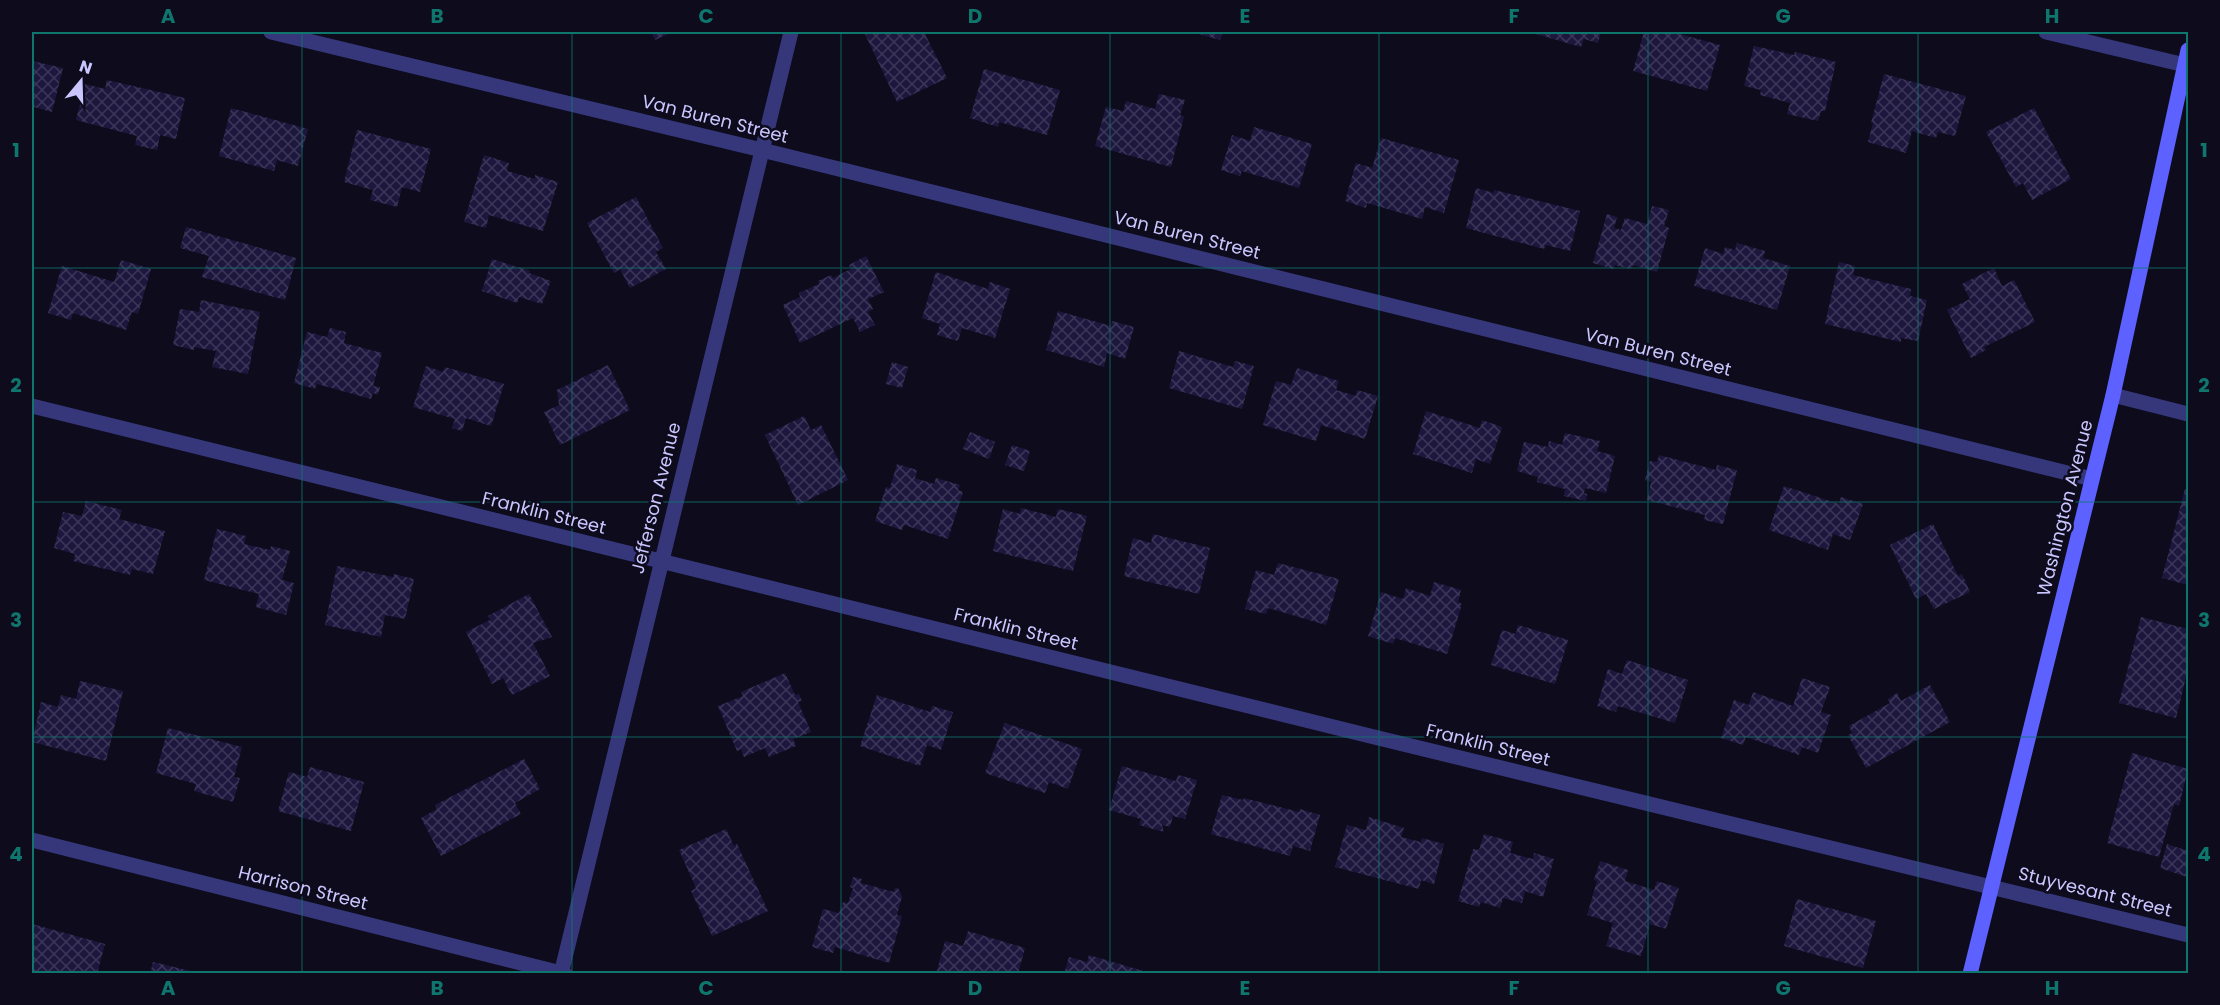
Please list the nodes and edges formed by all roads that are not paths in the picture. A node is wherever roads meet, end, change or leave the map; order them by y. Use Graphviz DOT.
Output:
graph roads {
  1 [pos="271,32"];
  2 [pos="791,32"];
  3 [pos="2046,32"];
  4 [pos="2187,58"];
  5 [pos="762,150"];
  6 [pos="2113,395"];
  7 [pos="32,406"];
  8 [pos="2188,414"];
  9 [pos="2092,479"];
  10 [pos="661,562"];
  11 [pos="32,840"];
  12 [pos="1992,886"];
  13 [pos="2188,935"];
  14 [pos="563,973"];
  15 [pos="1970,974"];
  1 -- 5 [label="street, Van Buren Street"];
  2 -- 5 [label="street, Jefferson Avenue"];
  3 -- 4 [label="street"];
  4 -- 6 [label="street, Washington Avenue"];
  5 -- 9 [label="street, Van Buren Street"];
  5 -- 10 [label="street, Jefferson Avenue"];
  6 -- 8 [label="street"];
  6 -- 9 [label="street, Washington Avenue"];
  7 -- 10 [label="street, Franklin Street"];
  9 -- 12 [label="street, Washington Avenue"];
  10 -- 12 [label="street, Franklin Street"];
  10 -- 14 [label="street, Jefferson Avenue"];
  11 -- 14 [label="street, Harrison Street"];
  12 -- 13 [label="street, Stuyvesant Street"];
  12 -- 15 [label="street, Washington Avenue"];
}
